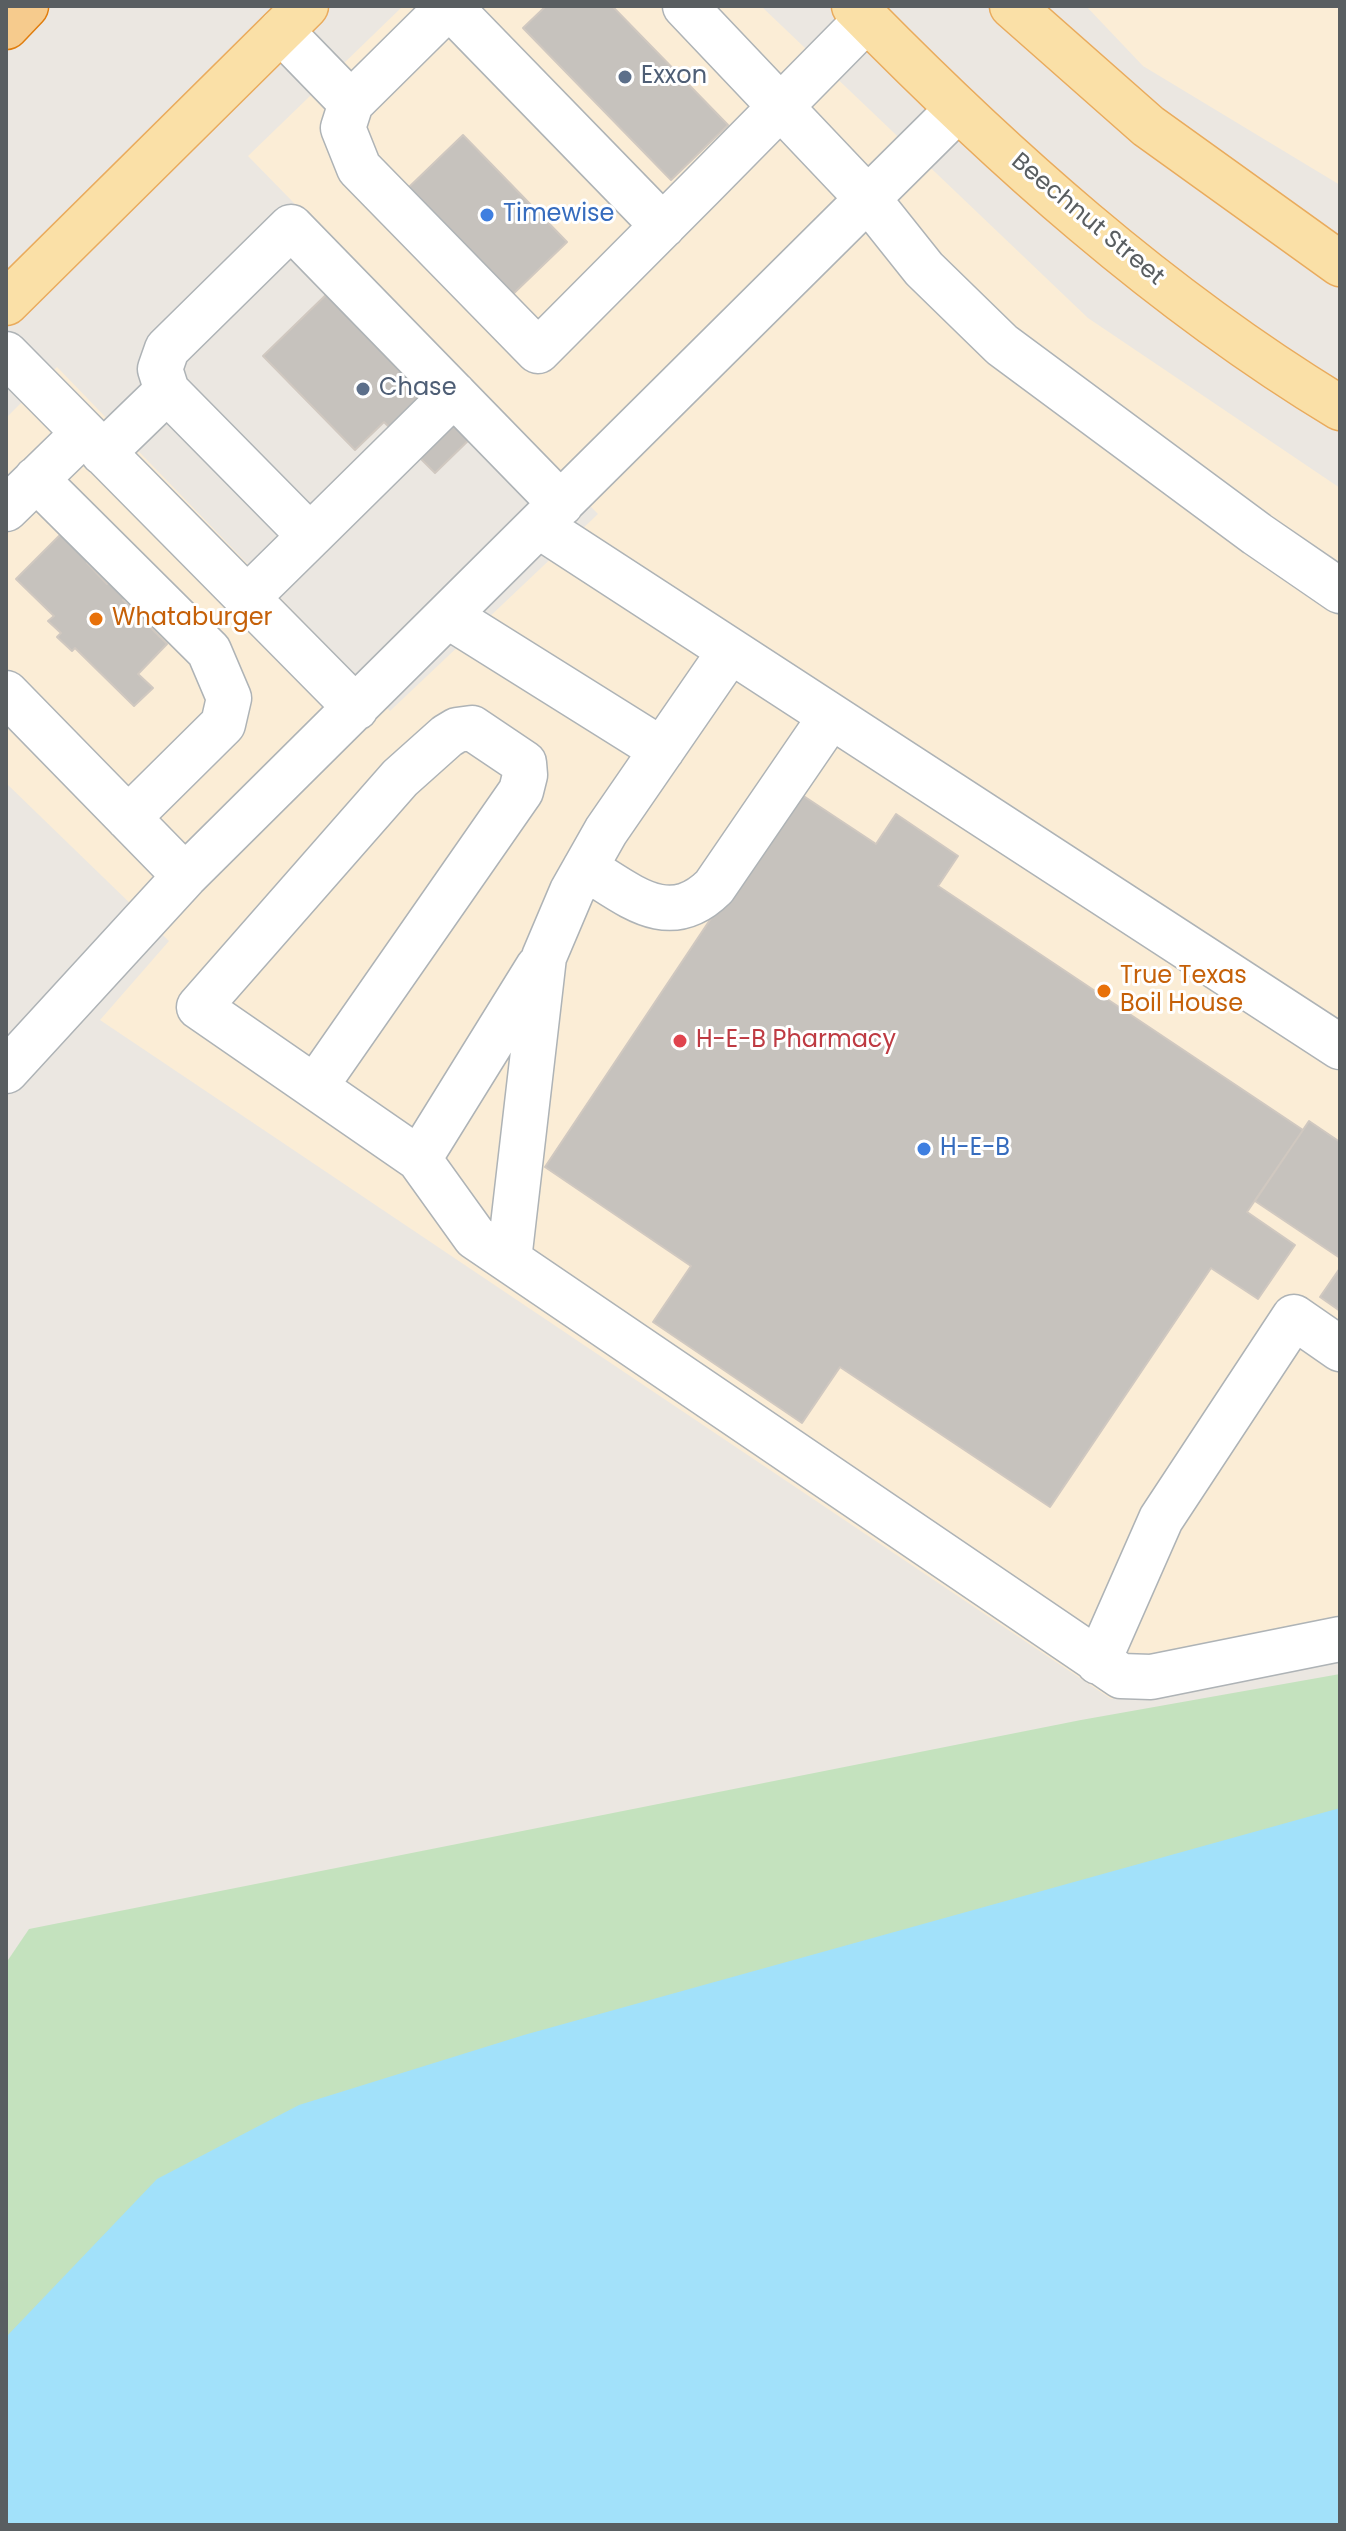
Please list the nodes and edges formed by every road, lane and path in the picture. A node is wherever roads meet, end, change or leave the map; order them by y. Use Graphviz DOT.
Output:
graph roads {
  1 [pos="26,6"];
  2 [pos="685,6"];
  3 [pos="1012,6"];
  4 [pos="861,13"];
  5 [pos="294,18"];
  6 [pos="6,27"];
  7 [pos="351,103"];
  8 [pos="782,106"];
  9 [pos="958,109"];
  10 [pos="869,200"];
  11 [pos="663,226"];
  12 [pos="1340,264"];
  13 [pos="6,303"];
  14 [pos="6,354"];
  15 [pos="167,391"];
  16 [pos="454,394"];
  17 [pos="1340,408"];
  18 [pos="94,443"];
  19 [pos="21,494"];
  20 [pos="550,515"];
  21 [pos="310,536"];
  22 [pos="1340,591"];
  23 [pos="247,598"];
  24 [pos="448,616"];
  25 [pos="730,651"];
  26 [pos="6,693"];
  27 [pos="356,708"];
  28 [pos="831,716"];
  29 [pos="662,750"];
  30 [pos="128,818"];
  31 [pos="585,868"];
  32 [pos="185,876"];
  33 [pos="544,957"];
  34 [pos="1340,1047"];
  35 [pos="6,1071"];
  36 [pos="315,1087"];
  37 [pos="419,1159"];
  38 [pos="509,1260"];
  39 [pos="1340,1349"];
  40 [pos="1340,1639"];
  41 [pos="1098,1662"];
  1 -- 6 [label="highway"];
  2 -- 8 [label="lane"];
  3 -- 12 [label="main road"];
  4 -- 8 [label="lane"];
  4 -- 9 [label="main road, Beechnut Street"];
  5 -- 7 [label="lane"];
  5 -- 13 [label="main road"];
  7 -- 11 [label="lane"];
  7 -- 11 [label="lane"];
  8 -- 10 [label="lane"];
  8 -- 11 [label="lane"];
  9 -- 10 [label="lane"];
  9 -- 17 [label="main road, Beechnut Street"];
  10 -- 20 [label="lane"];
  10 -- 22 [label="lane"];
  14 -- 18 [label="lane"];
  15 -- 16 [label="lane"];
  15 -- 18 [label="lane"];
  15 -- 21 [label="lane"];
  16 -- 20 [label="lane"];
  16 -- 21 [label="lane"];
  18 -- 19 [label="lane"];
  18 -- 23 [label="lane"];
  19 -- 30 [label="lane"];
  20 -- 24 [label="lane"];
  20 -- 25 [label="lane"];
  21 -- 23 [label="lane"];
  23 -- 27 [label="lane"];
  24 -- 27 [label="lane"];
  24 -- 29 [label="lane"];
  25 -- 28 [label="lane"];
  25 -- 29 [label="lane"];
  26 -- 30 [label="lane"];
  27 -- 32 [label="lane"];
  28 -- 31 [label="lane"];
  28 -- 34 [label="lane"];
  29 -- 31 [label="lane"];
  30 -- 32 [label="lane"];
  31 -- 33 [label="lane"];
  32 -- 35 [label="lane"];
  33 -- 37 [label="lane"];
  33 -- 38 [label="lane"];
  36 -- 36 [label="lane"];
  36 -- 37 [label="lane"];
  37 -- 38 [label="lane"];
  38 -- 41 [label="lane"];
  39 -- 41 [label="lane"];
  40 -- 41 [label="lane"];
}
